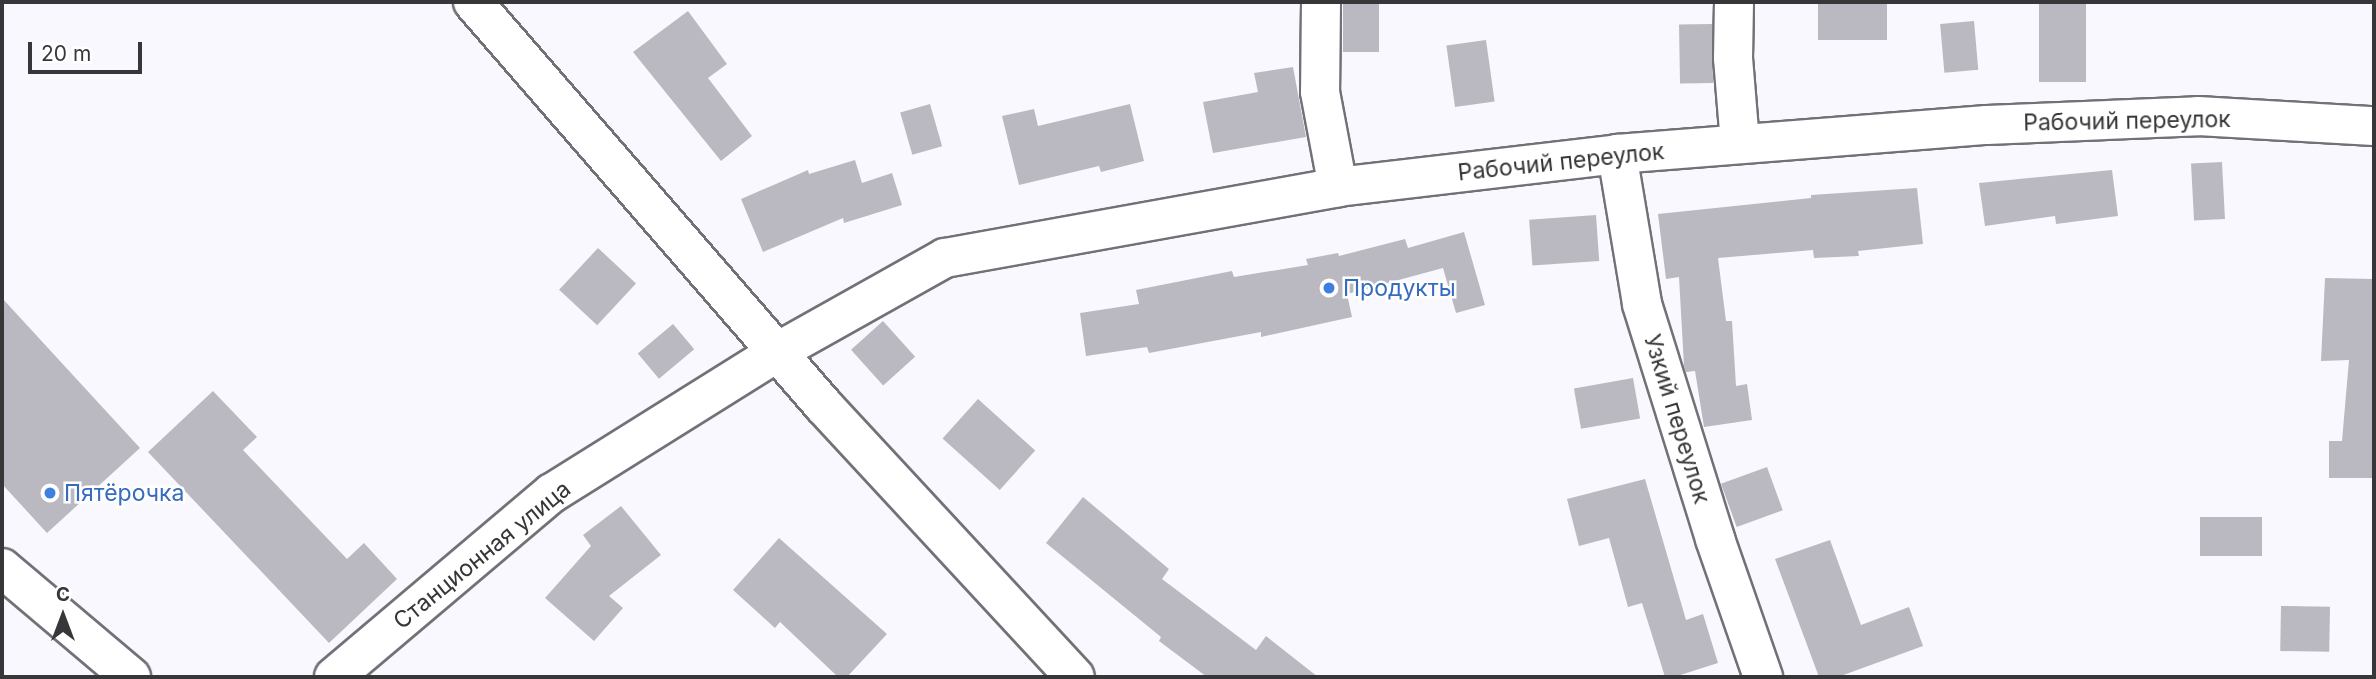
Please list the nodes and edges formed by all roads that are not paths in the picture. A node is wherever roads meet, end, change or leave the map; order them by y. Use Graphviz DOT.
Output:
graph roads {
  1 [pos="473,2"];
  2 [pos="1321,2"];
  3 [pos="1734,2"];
  4 [pos="2374,126"];
  5 [pos="1740,145"];
  6 [pos="1617,154"];
  7 [pos="1338,187"];
  8 [pos="779,351"];
  9 [pos="2,568"];
  10 [pos="131,677"];
  11 [pos="334,677"];
  12 [pos="1075,677"];
  13 [pos="1763,677"];
  1 -- 8 [label="street"];
  2 -- 7 [label="street"];
  3 -- 5 [label="street"];
  4 -- 5 [label="street, Рабочий переулок"];
  5 -- 6 [label="street, Рабочий переулок"];
  6 -- 7 [label="street, Рабочий переулок"];
  6 -- 13 [label="street, Узкий переулок"];
  7 -- 8 [label="street, Рабочий переулок"];
  8 -- 11 [label="street, Станционная улица"];
  8 -- 12 [label="street"];
  9 -- 10 [label="street"];
}
